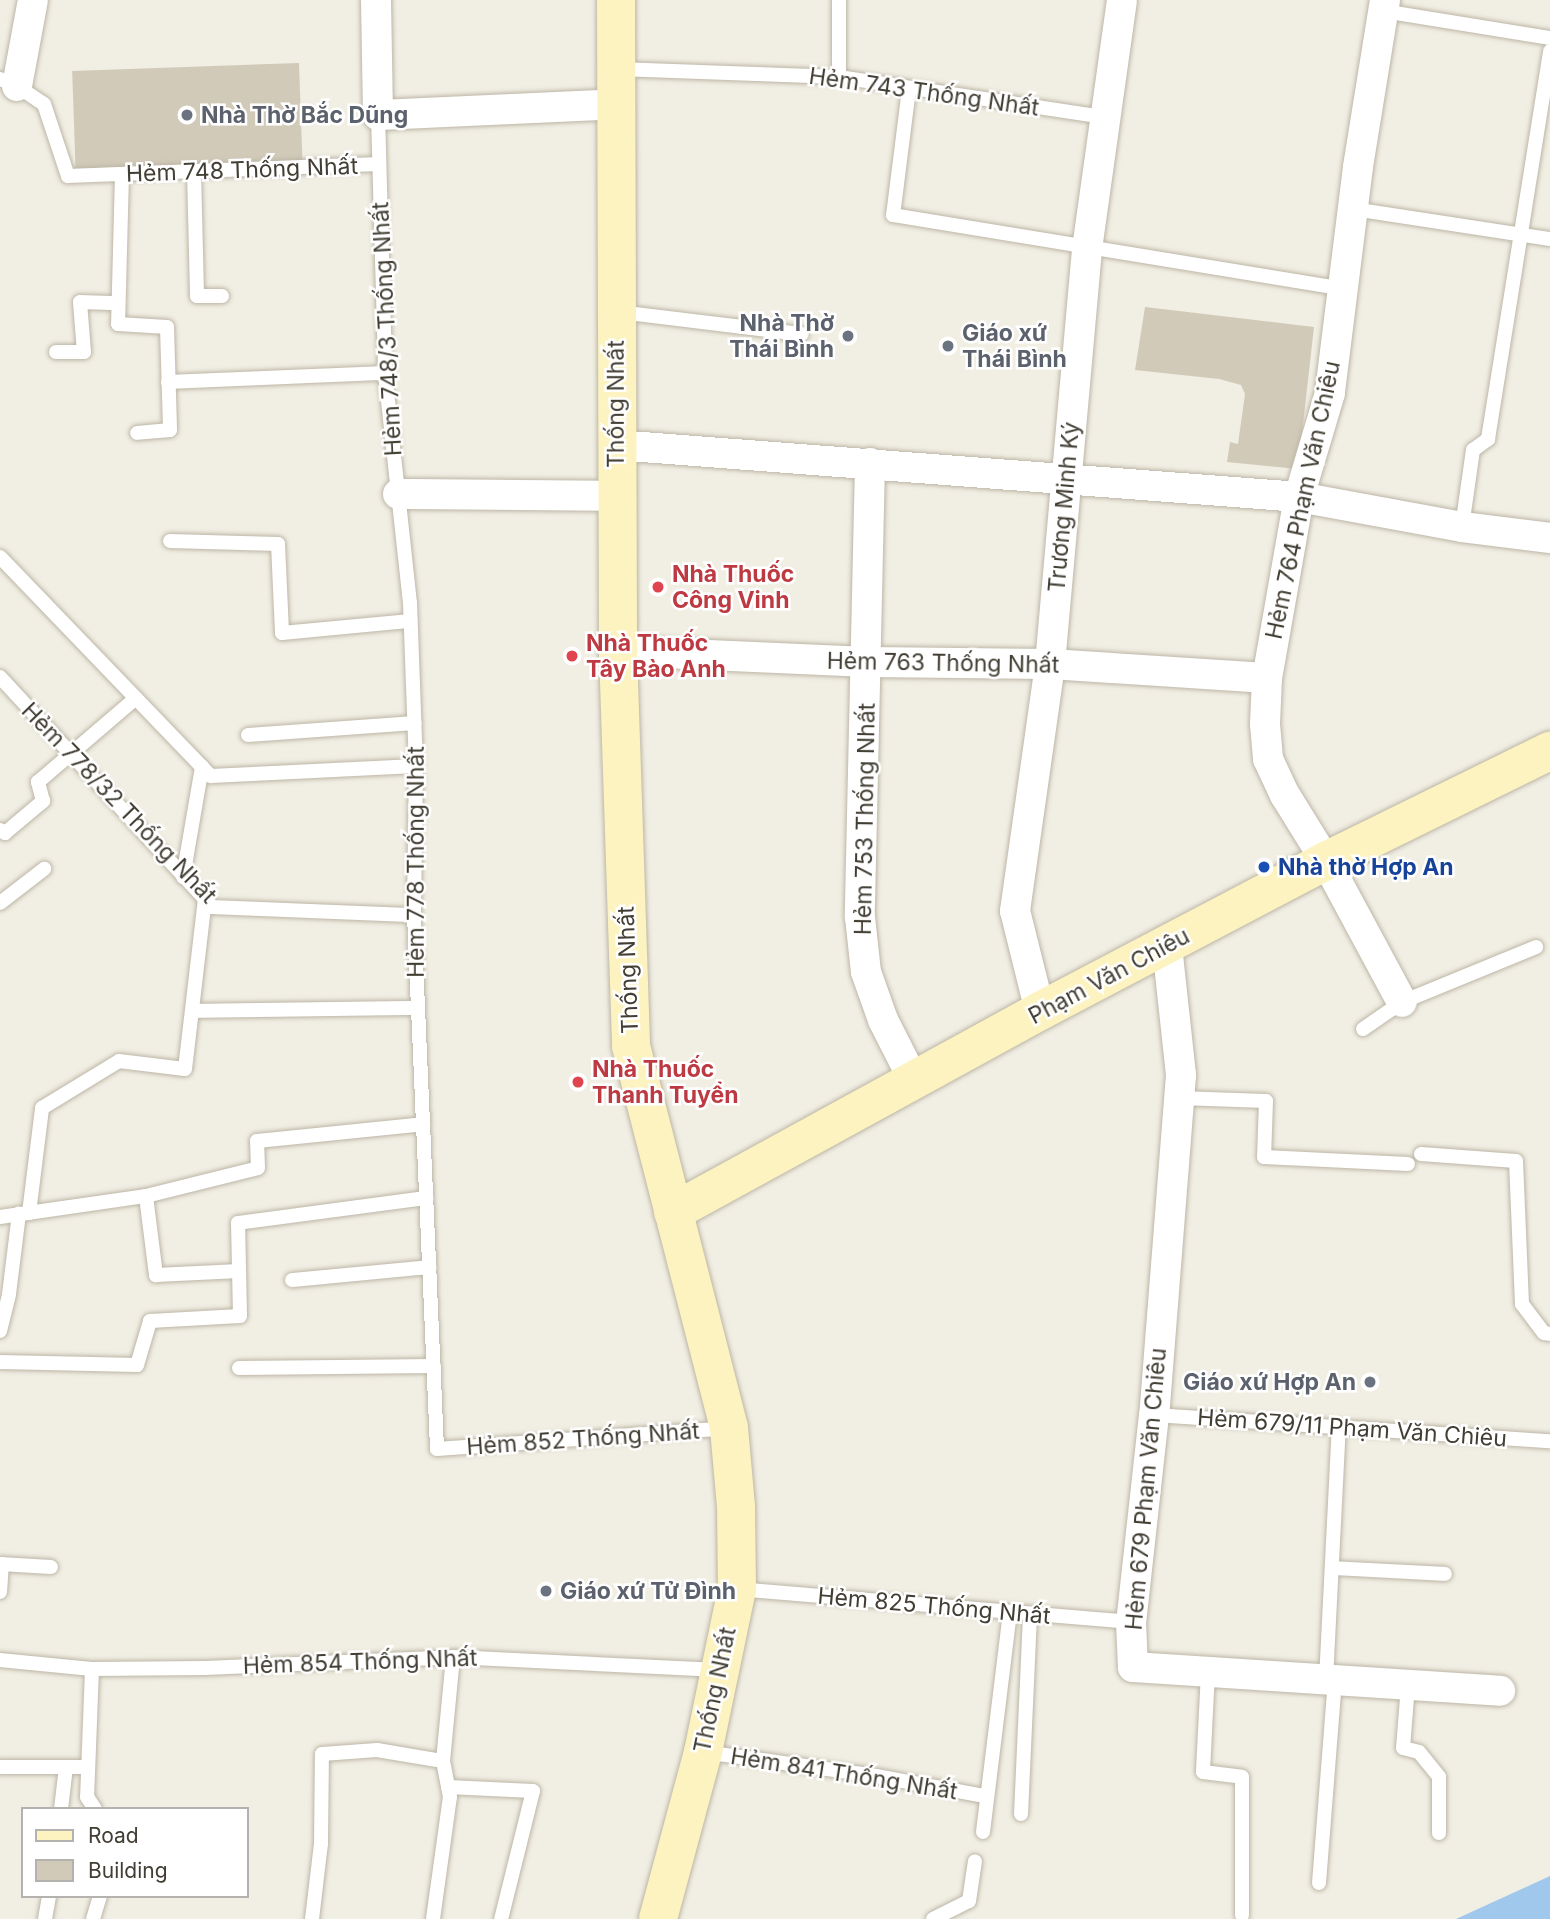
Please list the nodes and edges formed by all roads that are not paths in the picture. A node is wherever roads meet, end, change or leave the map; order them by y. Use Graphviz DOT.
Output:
graph roads {
  1 [pos="33,0"];
  2 [pos="376,0"];
  3 [pos="616,0"];
  4 [pos="839,0"];
  5 [pos="1122,0"];
  6 [pos="1384,6"];
  7 [pos="1550,38"];
  8 [pos="1550,51"];
  9 [pos="839,77"];
  10 [pos="9,83"];
  11 [pos="617,86"];
  12 [pos="909,89"];
  13 [pos="378,115"];
  14 [pos="1104,117"];
  15 [pos="379,164"];
  16 [pos="194,172"];
  17 [pos="122,174"];
  18 [pos="1353,209"];
  19 [pos="1521,234"];
  20 [pos="1550,239"];
  21 [pos="1087,249"];
  22 [pos="1343,289"];
  23 [pos="222,296"];
  24 [pos="118,303"];
  25 [pos="616,312"];
  26 [pos="802,334"];
  27 [pos="56,352"];
  28 [pos="385,373"];
  29 [pos="168,382"];
  30 [pos="137,433"];
  31 [pos="616,445"];
  32 [pos="870,463"];
  33 [pos="1066,478"];
  34 [pos="398,494"];
  35 [pos="616,496"];
  36 [pos="1299,497"];
  37 [pos="1462,527"];
  38 [pos="1550,538"];
  39 [pos="170,541"];
  40 [pos="0,556"];
  41 [pos="410,621"];
  42 [pos="618,651"];
  43 [pos="868,662"];
  44 [pos="1050,664"];
  45 [pos="0,677"];
  46 [pos="1266,678"];
  47 [pos="136,698"];
  48 [pos="415,723"];
  49 [pos="248,735"];
  50 [pos="1550,751"];
  51 [pos="71,755"];
  52 [pos="416,766"];
  53 [pos="202,767"];
  54 [pos="0,830"];
  55 [pos="1326,861"];
  56 [pos="44,869"];
  57 [pos="183,877"];
  58 [pos="205,900"];
  59 [pos="0,903"];
  60 [pos="414,915"];
  61 [pos="1167,946"];
  62 [pos="1536,947"];
  63 [pos="1402,1002"];
  64 [pos="418,1008"];
  65 [pos="192,1011"];
  66 [pos="1040,1011"];
  67 [pos="1363,1029"];
  68 [pos="914,1081"];
  69 [pos="1179,1098"];
  70 [pos="423,1124"];
  71 [pos="1421,1154"];
  72 [pos="1408,1164"];
  73 [pos="146,1196"];
  74 [pos="426,1198"];
  75 [pos="673,1212"];
  76 [pos="24,1213"];
  77 [pos="0,1217"];
  78 [pos="429,1267"];
  79 [pos="239,1271"];
  80 [pos="292,1280"];
  81 [pos="0,1331"];
  82 [pos="1550,1334"];
  83 [pos="0,1362"];
  84 [pos="434,1366"];
  85 [pos="239,1368"];
  86 [pos="1154,1415"];
  87 [pos="1339,1427"];
  88 [pos="729,1428"];
  89 [pos="1550,1441"];
  90 [pos="437,1449"];
  91 [pos="1,1564"];
  92 [pos="51,1567"];
  93 [pos="1332,1568"];
  94 [pos="1445,1574"];
  95 [pos="737,1588"];
  96 [pos="0,1592"];
  97 [pos="1010,1613"];
  98 [pos="1030,1615"];
  99 [pos="1132,1622"];
  100 [pos="453,1657"];
  101 [pos="0,1660"];
  102 [pos="92,1669"];
  103 [pos="720,1670"];
  104 [pos="1208,1672"];
  105 [pos="1331,1680"];
  106 [pos="1408,1685"];
  107 [pos="1500,1691"];
  108 [pos="703,1752"];
  109 [pos="443,1761"];
  110 [pos="0,1767"];
  111 [pos="66,1767"];
  112 [pos="88,1767"];
  113 [pos="448,1787"];
  114 [pos="985,1796"];
  115 [pos="61,1807"];
  116 [pos="94,1807"];
  117 [pos="1021,1814"];
  118 [pos="983,1832"];
  119 [pos="1439,1833"];
  120 [pos="975,1861"];
  121 [pos="1319,1883"];
  122 [pos="48,1898"];
  123 [pos="99,1898"];
  124 [pos="1242,1915"];
  125 [pos="45,1919"];
  126 [pos="93,1919"];
  127 [pos="312,1919"];
  128 [pos="433,1919"];
  129 [pos="501,1919"];
  130 [pos="658,1919"];
  131 [pos="933,1919"];
  1 -- 10 [label="street"];
  2 -- 13 [label="street"];
  3 -- 11 [label="main road, Thống Nhất"];
  4 -- 9 [label="lane"];
  5 -- 14 [label="street, Trương Minh Ký"];
  6 -- 7 [label="lane"];
  6 -- 18 [label="street, Hẻm 764 Phạm Văn Chiêu"];
  8 -- 19 [label="lane"];
  9 -- 11 [label="lane, Hẻm 743 Thống Nhất"];
  9 -- 12 [label="lane, Hẻm 743 Thống Nhất"];
  10 -- 17 [label="lane, Hẻm 748 Thống Nhất"];
  11 -- 13 [label="street"];
  11 -- 25 [label="main road, Thống Nhất"];
  12 -- 14 [label="lane, Hẻm 743 Thống Nhất"];
  12 -- 21 [label="lane"];
  13 -- 15 [label="lane, Hẻm 748 Thống Nhất"];
  14 -- 21 [label="street, Trương Minh Ký"];
  15 -- 16 [label="lane, Hẻm 748 Thống Nhất"];
  15 -- 28 [label="lane, Hẻm 748/3 Thống Nhất"];
  16 -- 17 [label="lane, Hẻm 748 Thống Nhất"];
  16 -- 23 [label="lane"];
  17 -- 24 [label="lane"];
  18 -- 19 [label="lane"];
  18 -- 22 [label="street, Hẻm 764 Phạm Văn Chiêu"];
  19 -- 20 [label="lane"];
  19 -- 37 [label="lane"];
  21 -- 22 [label="lane"];
  21 -- 33 [label="street, Trương Minh Ký"];
  22 -- 36 [label="street, Hẻm 764 Phạm Văn Chiêu"];
  24 -- 27 [label="lane"];
  24 -- 29 [label="lane"];
  25 -- 26 [label="lane"];
  25 -- 31 [label="main road, Thống Nhất"];
  28 -- 29 [label="lane"];
  28 -- 34 [label="lane, Hẻm 748/3 Thống Nhất"];
  29 -- 30 [label="lane"];
  31 -- 32 [label="street"];
  31 -- 35 [label="main road, Thống Nhất"];
  32 -- 33 [label="street"];
  32 -- 43 [label="street, Hẻm 753 Thống Nhất"];
  33 -- 36 [label="street"];
  33 -- 44 [label="street, Trương Minh Ký"];
  34 -- 35 [label="street"];
  34 -- 41 [label="lane, Hẻm 778 Thống Nhất"];
  35 -- 42 [label="main road, Thống Nhất"];
  36 -- 37 [label="street"];
  36 -- 46 [label="street, Hẻm 764 Phạm Văn Chiêu"];
  37 -- 38 [label="street"];
  39 -- 41 [label="lane"];
  40 -- 47 [label="lane"];
  41 -- 48 [label="lane, Hẻm 778 Thống Nhất"];
  42 -- 43 [label="street, Hẻm 763 Thống Nhất"];
  42 -- 75 [label="main road, Thống Nhất"];
  43 -- 44 [label="street, Hẻm 763 Thống Nhất"];
  43 -- 68 [label="street, Hẻm 753 Thống Nhất"];
  44 -- 46 [label="street, Hẻm 763 Thống Nhất"];
  44 -- 66 [label="street, Trương Minh Ký"];
  45 -- 51 [label="lane, Hẻm 778/32 Thống Nhất"];
  46 -- 55 [label="street, Hẻm 764 Phạm Văn Chiêu"];
  47 -- 51 [label="lane"];
  47 -- 53 [label="lane"];
  48 -- 49 [label="lane"];
  48 -- 52 [label="lane, Hẻm 778 Thống Nhất"];
  50 -- 55 [label="main road, Phạm Văn Chiêu"];
  51 -- 54 [label="lane"];
  51 -- 57 [label="lane, Hẻm 778/32 Thống Nhất"];
  52 -- 53 [label="lane"];
  52 -- 60 [label="lane, Hẻm 778 Thống Nhất"];
  53 -- 57 [label="lane"];
  55 -- 61 [label="main road, Phạm Văn Chiêu"];
  55 -- 63 [label="street, Hẻm 764 Phạm Văn Chiêu"];
  56 -- 59 [label="lane"];
  57 -- 58 [label="lane, Hẻm 778/32 Thống Nhất"];
  58 -- 60 [label="lane, Hẻm 778/32 Thống Nhất"];
  58 -- 65 [label="lane"];
  60 -- 64 [label="lane, Hẻm 778 Thống Nhất"];
  61 -- 66 [label="main road, Phạm Văn Chiêu"];
  61 -- 69 [label="street, Hẻm 679 Phạm Văn Chiêu"];
  62 -- 63 [label="lane"];
  63 -- 67 [label="lane"];
  64 -- 65 [label="lane"];
  64 -- 70 [label="lane, Hẻm 778 Thống Nhất"];
  65 -- 76 [label="lane"];
  66 -- 68 [label="main road, Phạm Văn Chiêu"];
  68 -- 75 [label="main road, Phạm Văn Chiêu"];
  69 -- 72 [label="lane"];
  69 -- 86 [label="street, Hẻm 679 Phạm Văn Chiêu"];
  70 -- 73 [label="lane"];
  70 -- 74 [label="lane, Hẻm 778 Thống Nhất"];
  71 -- 82 [label="lane"];
  73 -- 76 [label="lane"];
  73 -- 79 [label="lane"];
  74 -- 78 [label="lane, Hẻm 778 Thống Nhất"];
  74 -- 79 [label="lane"];
  75 -- 88 [label="main road, Thống Nhất"];
  76 -- 77 [label="lane"];
  76 -- 81 [label="lane"];
  78 -- 80 [label="lane"];
  78 -- 84 [label="lane, Hẻm 778 Thống Nhất"];
  79 -- 83 [label="lane"];
  84 -- 85 [label="lane"];
  84 -- 90 [label="lane, Hẻm 778 Thống Nhất"];
  86 -- 87 [label="lane, Hẻm 679/11 Phạm Văn Chiêu"];
  86 -- 99 [label="street, Hẻm 679 Phạm Văn Chiêu"];
  87 -- 89 [label="lane, Hẻm 679/11 Phạm Văn Chiêu"];
  87 -- 93 [label="lane"];
  88 -- 90 [label="lane, Hẻm 852 Thống Nhất"];
  88 -- 95 [label="main road, Thống Nhất"];
  91 -- 92 [label="lane"];
  91 -- 96 [label="lane"];
  93 -- 94 [label="lane"];
  93 -- 105 [label="lane"];
  95 -- 97 [label="lane, Hẻm 825 Thống Nhất"];
  95 -- 103 [label="main road, Thống Nhất"];
  97 -- 98 [label="lane, Hẻm 825 Thống Nhất"];
  97 -- 114 [label="lane"];
  98 -- 99 [label="lane, Hẻm 825 Thống Nhất"];
  98 -- 117 [label="lane"];
  99 -- 104 [label="street, Hẻm 679 Phạm Văn Chiêu"];
  100 -- 102 [label="lane, Hẻm 854 Thống Nhất"];
  100 -- 103 [label="lane, Hẻm 854 Thống Nhất"];
  100 -- 109 [label="lane"];
  101 -- 102 [label="lane, Hẻm 854 Thống Nhất"];
  102 -- 112 [label="lane"];
  103 -- 108 [label="main road, Thống Nhất"];
  104 -- 105 [label="street, Hẻm 679 Phạm Văn Chiêu"];
  104 -- 124 [label="lane"];
  105 -- 106 [label="street, Hẻm 679 Phạm Văn Chiêu"];
  105 -- 121 [label="lane"];
  106 -- 107 [label="street, Hẻm 679 Phạm Văn Chiêu"];
  106 -- 119 [label="lane"];
  108 -- 114 [label="lane, Hẻm 841 Thống Nhất"];
  108 -- 130 [label="main road, Thống Nhất"];
  109 -- 113 [label="lane"];
  109 -- 127 [label="lane"];
  110 -- 111 [label="lane"];
  111 -- 112 [label="lane"];
  111 -- 115 [label="lane"];
  112 -- 116 [label="lane"];
  113 -- 128 [label="lane"];
  113 -- 129 [label="lane"];
  114 -- 118 [label="lane"];
  120 -- 131 [label="lane"];
  122 -- 125 [label="lane"];
  123 -- 126 [label="lane"];
}
